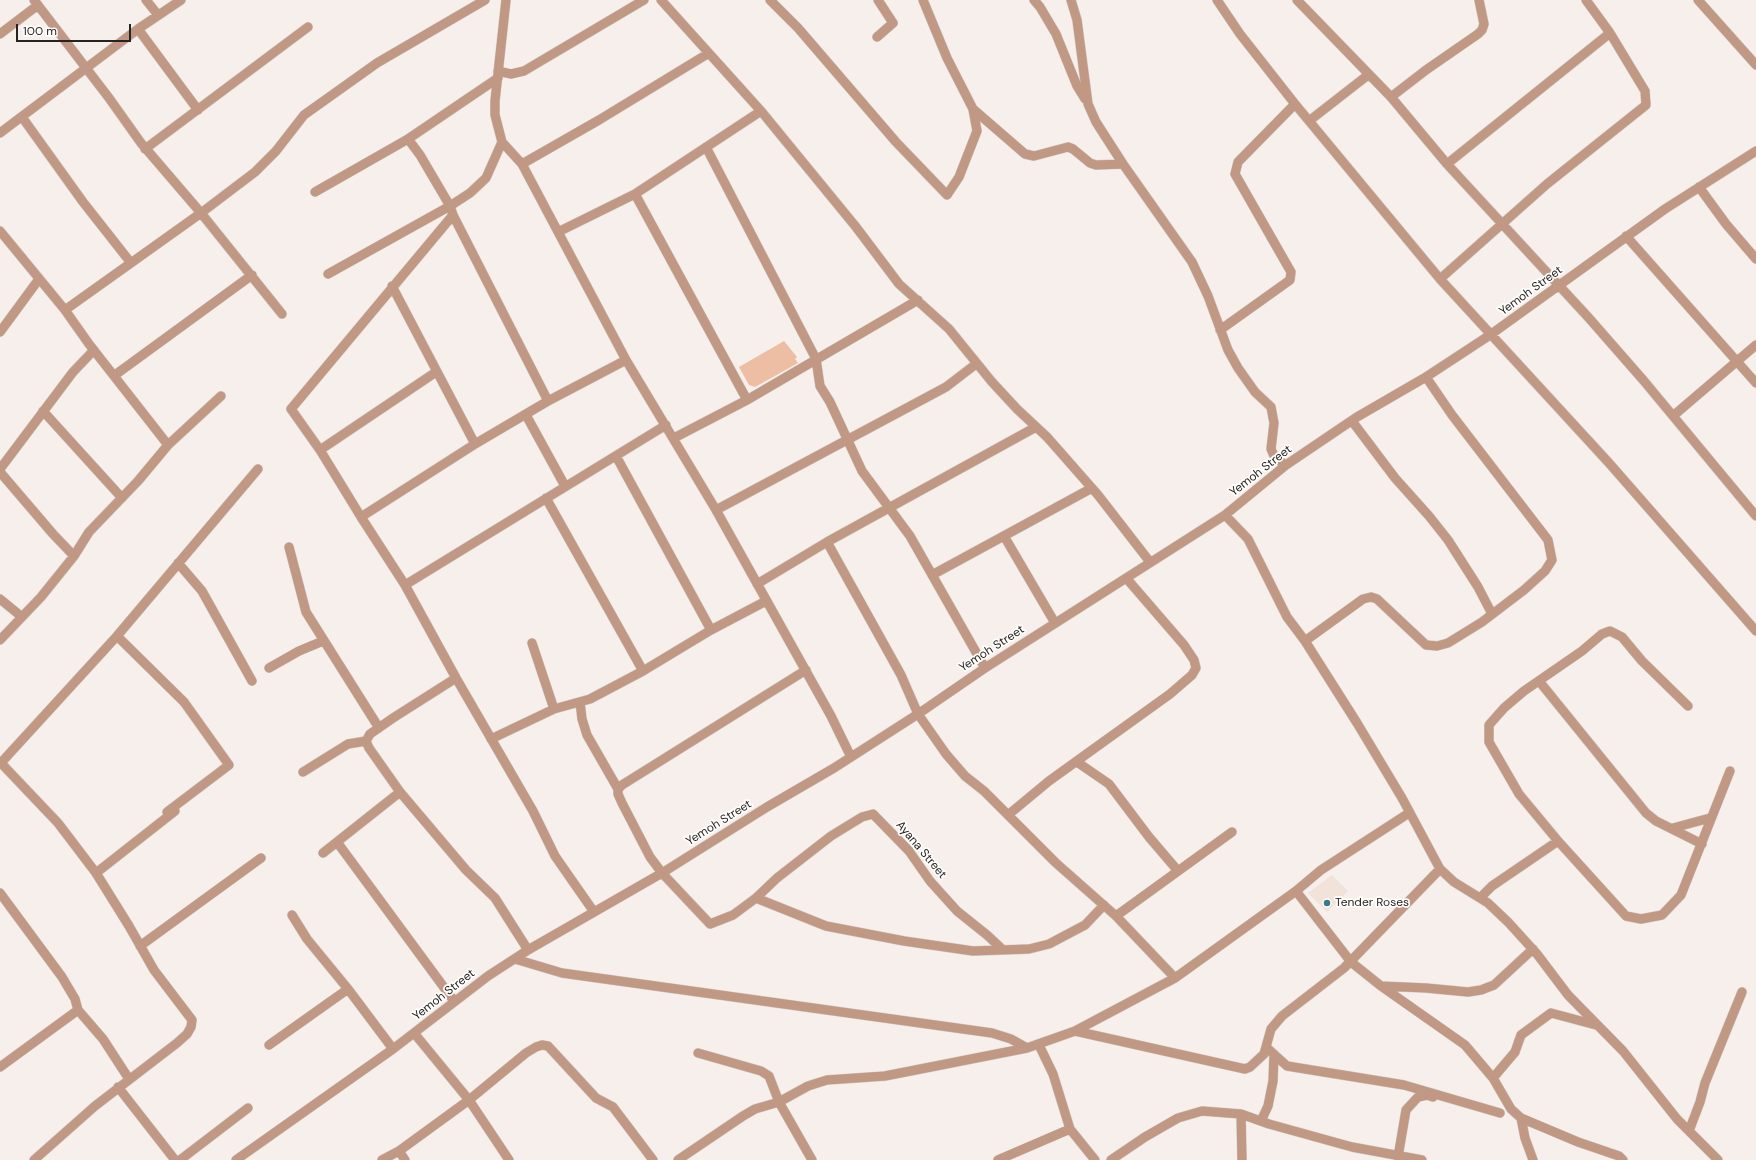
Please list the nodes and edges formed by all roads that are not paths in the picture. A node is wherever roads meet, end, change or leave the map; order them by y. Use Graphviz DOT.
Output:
graph roads {
  1 [pos="146,0"];
  2 [pos="181,0"];
  3 [pos="485,0"];
  4 [pos="506,0"];
  5 [pos="644,0"];
  6 [pos="661,0"];
  7 [pos="770,0"];
  8 [pos="878,0"];
  9 [pos="923,0"];
  10 [pos="1034,0"];
  11 [pos="1071,0"];
  12 [pos="1217,0"];
  13 [pos="1297,0"];
  14 [pos="1479,0"];
  15 [pos="1586,0"];
  16 [pos="1698,0"];
  17 [pos="36,2"];
  18 [pos="158,15"];
  19 [pos="308,27"];
  20 [pos="138,29"];
  21 [pos="1610,33"];
  22 [pos="0,34"];
  23 [pos="877,37"];
  24 [pos="709,53"];
  25 [pos="1754,59"];
  26 [pos="87,69"];
  27 [pos="498,75"];
  28 [pos="1368,75"];
  29 [pos="1391,97"];
  30 [pos="1088,104"];
  31 [pos="1295,104"];
  32 [pos="973,109"];
  33 [pos="198,110"];
  34 [pos="761,111"];
  35 [pos="22,117"];
  36 [pos="1309,121"];
  37 [pos="0,133"];
  38 [pos="408,139"];
  39 [pos="502,142"];
  40 [pos="706,147"];
  41 [pos="145,149"];
  42 [pos="1756,150"];
  43 [pos="522,164"];
  44 [pos="1123,164"];
  45 [pos="1447,164"];
  46 [pos="1700,187"];
  47 [pos="315,192"];
  48 [pos="635,194"];
  49 [pos="451,211"];
  50 [pos="201,213"];
  51 [pos="1501,224"];
  52 [pos="0,231"];
  53 [pos="558,232"];
  54 [pos="1626,236"];
  55 [pos="1756,259"];
  56 [pos="131,262"];
  57 [pos="328,274"];
  58 [pos="252,275"];
  59 [pos="1440,278"];
  60 [pos="40,279"];
  61 [pos="392,286"];
  62 [pos="1560,286"];
  63 [pos="918,300"];
  64 [pos="65,310"];
  65 [pos="282,314"];
  66 [pos="1220,330"];
  67 [pos="0,332"];
  68 [pos="1490,335"];
  69 [pos="1756,345"];
  70 [pos="94,350"];
  71 [pos="816,359"];
  72 [pos="626,360"];
  73 [pos="1735,362"];
  74 [pos="976,364"];
  75 [pos="436,372"];
  76 [pos="115,375"];
  77 [pos="1426,377"];
  78 [pos="1756,383"];
  79 [pos="221,396"];
  80 [pos="747,400"];
  81 [pos="548,402"];
  82 [pos="43,411"];
  83 [pos="526,415"];
  84 [pos="1673,416"];
  85 [pos="1352,421"];
  86 [pos="666,425"];
  87 [pos="1036,426"];
  88 [pos="674,438"];
  89 [pos="846,440"];
  90 [pos="475,444"];
  91 [pos="168,445"];
  92 [pos="320,450"];
  93 [pos="616,456"];
  94 [pos="1286,465"];
  95 [pos="0,469"];
  96 [pos="258,469"];
  97 [pos="0,472"];
  98 [pos="565,486"];
  99 [pos="1092,488"];
  100 [pos="122,498"];
  101 [pos="546,498"];
  102 [pos="890,508"];
  103 [pos="716,510"];
  104 [pos="1225,515"];
  105 [pos="1756,516"];
  106 [pos="361,517"];
  107 [pos="1004,536"];
  108 [pos="827,542"];
  109 [pos="289,547"];
  110 [pos="74,556"];
  111 [pos="1150,562"];
  112 [pos="178,563"];
  113 [pos="932,575"];
  114 [pos="1127,579"];
  115 [pos="757,584"];
  116 [pos="405,585"];
  117 [pos="0,599"];
  118 [pos="766,601"];
  119 [pos="1492,614"];
  120 [pos="22,618"];
  121 [pos="1055,623"];
  122 [pos="711,630"];
  123 [pos="1756,631"];
  124 [pos="117,636"];
  125 [pos="0,640"];
  126 [pos="323,641"];
  127 [pos="1305,641"];
  128 [pos="532,643"];
  129 [pos="269,668"];
  130 [pos="984,668"];
  131 [pos="806,670"];
  132 [pos="643,671"];
  133 [pos="456,678"];
  134 [pos="1539,680"];
  135 [pos="252,681"];
  136 [pos="580,702"];
  137 [pos="1688,706"];
  138 [pos="554,709"];
  139 [pos="918,714"];
  140 [pos="379,728"];
  141 [pos="491,739"];
  142 [pos="366,741"];
  143 [pos="852,757"];
  144 [pos="1077,762"];
  145 [pos="0,763"];
  146 [pos="1730,770"];
  147 [pos="303,772"];
  148 [pos="618,789"];
  149 [pos="400,792"];
  150 [pos="179,807"];
  151 [pos="167,812"];
  152 [pos="1409,813"];
  153 [pos="1008,814"];
  154 [pos="1710,818"];
  155 [pos="1672,828"];
  156 [pos="1232,832"];
  157 [pos="1558,841"];
  158 [pos="337,842"];
  159 [pos="1702,844"];
  160 [pos="323,853"];
  161 [pos="261,858"];
  162 [pos="1440,869"];
  163 [pos="1178,871"];
  164 [pos="662,873"];
  165 [pos="96,874"];
  166 [pos="1296,891"];
  167 [pos="0,893"];
  168 [pos="756,898"];
  169 [pos="1480,898"];
  170 [pos="1104,905"];
  171 [pos="594,912"];
  172 [pos="292,915"];
  173 [pos="1116,916"];
  174 [pos="140,946"];
  175 [pos="528,950"];
  176 [pos="1003,950"];
  177 [pos="1532,950"];
  178 [pos="515,959"];
  179 [pos="1351,962"];
  180 [pos="1175,978"];
  181 [pos="1381,986"];
  182 [pos="348,989"];
  183 [pos="1742,992"];
  184 [pos="454,1001"];
  185 [pos="78,1010"];
  186 [pos="1600,1026"];
  187 [pos="1075,1031"];
  188 [pos="414,1033"];
  189 [pos="269,1045"];
  190 [pos="1040,1045"];
  191 [pos="1266,1047"];
  192 [pos="1027,1048"];
  193 [pos="393,1049"];
  194 [pos="698,1053"];
  195 [pos="1274,1054"];
  196 [pos="0,1067"];
  197 [pos="1493,1078"];
  198 [pos="129,1079"];
  199 [pos="118,1087"];
  200 [pos="1502,1093"];
  201 [pos="469,1100"];
  202 [pos="779,1102"];
  203 [pos="248,1108"];
  204 [pos="1500,1113"];
  205 [pos="1241,1114"];
  206 [pos="1520,1118"];
  207 [pos="1261,1121"];
  208 [pos="1070,1128"];
  209 [pos="1688,1131"];
  210 [pos="399,1151"];
  211 [pos="1398,1157"];
  212 [pos="34,1160"];
  213 [pos="175,1160"];
  214 [pos="180,1160"];
  215 [pos="236,1160"];
  216 [pos="382,1160"];
  217 [pos="405,1160"];
  218 [pos="509,1160"];
  219 [pos="653,1160"];
  220 [pos="678,1160"];
  221 [pos="812,1160"];
  222 [pos="998,1160"];
  223 [pos="1095,1160"];
  224 [pos="1111,1160"];
  225 [pos="1242,1160"];
  226 [pos="1422,1160"];
  227 [pos="1533,1160"];
  228 [pos="1623,1160"];
  229 [pos="1718,1160"];
  1 -- 18 [label="street"];
  2 -- 18 [label="street"];
  3 -- 50 [label="street"];
  4 -- 27 [label="street"];
  5 -- 27 [label="street"];
  6 -- 24 [label="street"];
  7 -- 32 [label="street"];
  8 -- 23 [label="street"];
  9 -- 32 [label="street"];
  10 -- 30 [label="street"];
  11 -- 30 [label="street"];
  12 -- 31 [label="street"];
  13 -- 28 [label="street"];
  14 -- 29 [label="street"];
  15 -- 21 [label="street"];
  16 -- 25 [label="street"];
  17 -- 22 [label="street"];
  17 -- 26 [label="street"];
  18 -- 20 [label="street"];
  19 -- 33 [label="street"];
  20 -- 26 [label="street"];
  20 -- 33 [label="street"];
  21 -- 45 [label="street"];
  21 -- 51 [label="street"];
  24 -- 34 [label="street"];
  24 -- 43 [label="street"];
  26 -- 35 [label="street"];
  26 -- 41 [label="street"];
  27 -- 38 [label="street"];
  27 -- 39 [label="street"];
  28 -- 29 [label="street"];
  28 -- 36 [label="street"];
  29 -- 45 [label="street"];
  30 -- 44 [label="street"];
  31 -- 36 [label="street"];
  31 -- 66 [label="street"];
  32 -- 44 [label="street"];
  33 -- 41 [label="street"];
  34 -- 40 [label="street"];
  34 -- 63 [label="street"];
  35 -- 37 [label="street"];
  35 -- 56 [label="street"];
  36 -- 59 [label="street"];
  38 -- 47 [label="street"];
  38 -- 49 [label="street"];
  39 -- 43 [label="street"];
  39 -- 49 [label="street"];
  40 -- 48 [label="street"];
  40 -- 71 [label="street"];
  41 -- 50 [label="street"];
  42 -- 46 [label="street, Yemoh Street"];
  43 -- 53 [label="street"];
  44 -- 66 [label="street"];
  45 -- 51 [label="street"];
  46 -- 54 [label="street, Yemoh Street"];
  46 -- 55 [label="street"];
  48 -- 53 [label="street"];
  48 -- 80 [label="street"];
  49 -- 57 [label="street"];
  49 -- 61 [label="street"];
  49 -- 81 [label="street"];
  50 -- 56 [label="street"];
  50 -- 58 [label="street"];
  51 -- 59 [label="street"];
  51 -- 62 [label="street"];
  52 -- 60 [label="street"];
  53 -- 72 [label="street"];
  54 -- 62 [label="street, Yemoh Street"];
  54 -- 73 [label="street"];
  56 -- 64 [label="street"];
  58 -- 65 [label="street"];
  58 -- 76 [label="street"];
  59 -- 68 [label="street"];
  60 -- 64 [label="street"];
  60 -- 67 [label="street"];
  61 -- 75 [label="street"];
  61 -- 92 [label="street"];
  62 -- 68 [label="street, Yemoh Street"];
  62 -- 84 [label="street"];
  63 -- 71 [label="street"];
  63 -- 74 [label="street"];
  64 -- 70 [label="street"];
  66 -- 94 [label="street"];
  68 -- 77 [label="street, Yemoh Street"];
  68 -- 123 [label="street"];
  69 -- 73 [label="street"];
  70 -- 76 [label="street"];
  70 -- 82 [label="street"];
  71 -- 80 [label="street"];
  71 -- 89 [label="street"];
  72 -- 81 [label="street"];
  72 -- 86 [label="street"];
  73 -- 78 [label="street"];
  73 -- 84 [label="street"];
  74 -- 87 [label="street"];
  74 -- 89 [label="street"];
  75 -- 90 [label="street"];
  75 -- 92 [label="street"];
  76 -- 91 [label="street"];
  77 -- 85 [label="street, Yemoh Street"];
  77 -- 119 [label="street"];
  79 -- 91 [label="street"];
  80 -- 88 [label="street"];
  81 -- 83 [label="street"];
  82 -- 95 [label="street"];
  82 -- 100 [label="street"];
  83 -- 90 [label="street"];
  83 -- 98 [label="street"];
  84 -- 105 [label="street"];
  85 -- 94 [label="street, Yemoh Street"];
  85 -- 119 [label="street"];
  86 -- 88 [label="street"];
  86 -- 93 [label="street"];
  87 -- 99 [label="street"];
  87 -- 102 [label="street"];
  88 -- 103 [label="street"];
  89 -- 102 [label="street"];
  89 -- 103 [label="street"];
  90 -- 106 [label="street"];
  91 -- 100 [label="street"];
  92 -- 106 [label="street"];
  93 -- 98 [label="street"];
  93 -- 122 [label="street"];
  94 -- 104 [label="street, Yemoh Street"];
  96 -- 112 [label="street"];
  97 -- 110 [label="street"];
  98 -- 101 [label="street"];
  99 -- 107 [label="street"];
  99 -- 111 [label="street"];
  100 -- 110 [label="street"];
  101 -- 116 [label="street"];
  101 -- 132 [label="street"];
  102 -- 108 [label="street"];
  102 -- 113 [label="street"];
  103 -- 115 [label="street"];
  104 -- 111 [label="street, Yemoh Street"];
  104 -- 127 [label="street"];
  106 -- 116 [label="street"];
  107 -- 113 [label="street"];
  107 -- 121 [label="street"];
  108 -- 115 [label="street"];
  108 -- 139 [label="street"];
  109 -- 126 [label="street"];
  110 -- 120 [label="street"];
  111 -- 114 [label="street, Yemoh Street"];
  112 -- 124 [label="street"];
  112 -- 135 [label="street"];
  113 -- 130 [label="street"];
  114 -- 121 [label="street, Yemoh Street"];
  114 -- 144 [label="street"];
  115 -- 118 [label="street"];
  116 -- 133 [label="street"];
  117 -- 120 [label="street"];
  118 -- 122 [label="street"];
  118 -- 131 [label="street"];
  119 -- 127 [label="street"];
  120 -- 125 [label="street"];
  121 -- 130 [label="street, Yemoh Street"];
  122 -- 132 [label="street"];
  124 -- 145 [label="street"];
  124 -- 151 [label="street"];
  126 -- 129 [label="street"];
  126 -- 140 [label="street"];
  127 -- 152 [label="street"];
  128 -- 138 [label="street"];
  130 -- 139 [label="street, Yemoh Street"];
  131 -- 143 [label="street"];
  131 -- 148 [label="street"];
  132 -- 136 [label="street"];
  133 -- 140 [label="street"];
  133 -- 141 [label="street"];
  134 -- 137 [label="street"];
  134 -- 155 [label="street"];
  134 -- 157 [label="street"];
  136 -- 138 [label="street"];
  136 -- 148 [label="street"];
  138 -- 141 [label="street"];
  139 -- 143 [label="street, Yemoh Street"];
  139 -- 153 [label="street"];
  140 -- 142 [label="street"];
  141 -- 171 [label="street"];
  142 -- 147 [label="street"];
  142 -- 149 [label="street"];
  143 -- 164 [label="street, Yemoh Street"];
  144 -- 153 [label="street"];
  144 -- 163 [label="street"];
  145 -- 165 [label="street"];
  146 -- 154 [label="street"];
  148 -- 164 [label="street"];
  149 -- 158 [label="street"];
  149 -- 175 [label="street"];
  150 -- 165 [label="street"];
  152 -- 162 [label="street"];
  152 -- 166 [label="street"];
  153 -- 170 [label="street"];
  154 -- 155 [label="street"];
  154 -- 159 [label="street"];
  155 -- 159 [label="street"];
  156 -- 163 [label="street"];
  157 -- 159 [label="street"];
  157 -- 169 [label="street"];
  158 -- 160 [label="street"];
  158 -- 184 [label="street"];
  161 -- 174 [label="street"];
  162 -- 169 [label="street"];
  162 -- 179 [label="street"];
  163 -- 173 [label="street"];
  164 -- 168 [label="street"];
  164 -- 171 [label="street, Yemoh Street"];
  165 -- 174 [label="street"];
  166 -- 179 [label="street"];
  166 -- 180 [label="street"];
  167 -- 185 [label="street"];
  168 -- 176 [label="street"];
  168 -- 176 [label="street, Ayana Street"];
  169 -- 177 [label="street"];
  170 -- 173 [label="street"];
  170 -- 176 [label="street"];
  171 -- 175 [label="street, Yemoh Street"];
  172 -- 182 [label="street"];
  173 -- 180 [label="street"];
  174 -- 198 [label="street"];
  175 -- 178 [label="street, Yemoh Street"];
  177 -- 181 [label="street"];
  177 -- 186 [label="street"];
  178 -- 184 [label="street, Yemoh Street"];
  178 -- 192 [label="street"];
  179 -- 181 [label="street"];
  179 -- 191 [label="street"];
  180 -- 187 [label="street"];
  181 -- 197 [label="street"];
  182 -- 189 [label="street"];
  182 -- 193 [label="street"];
  183 -- 209 [label="street"];
  184 -- 188 [label="street, Yemoh Street"];
  185 -- 196 [label="street"];
  185 -- 198 [label="street"];
  186 -- 197 [label="street"];
  186 -- 209 [label="street"];
  187 -- 190 [label="street"];
  187 -- 191 [label="street"];
  188 -- 193 [label="street, Yemoh Street"];
  188 -- 201 [label="street"];
  190 -- 192 [label="street"];
  190 -- 208 [label="street"];
  191 -- 195 [label="street"];
  192 -- 202 [label="street"];
  193 -- 215 [label="street, Yemoh Street"];
  194 -- 202 [label="street"];
  195 -- 204 [label="street"];
  195 -- 207 [label="street"];
  197 -- 200 [label="street"];
  198 -- 199 [label="street"];
  199 -- 212 [label="street"];
  199 -- 213 [label="street"];
  200 -- 204 [label="street"];
  200 -- 206 [label="street"];
  201 -- 210 [label="street"];
  201 -- 218 [label="street"];
  201 -- 219 [label="street"];
  202 -- 220 [label="street"];
  202 -- 221 [label="street"];
  203 -- 214 [label="street"];
  204 -- 211 [label="street"];
  205 -- 207 [label="street"];
  205 -- 224 [label="street"];
  205 -- 225 [label="street"];
  206 -- 227 [label="street"];
  206 -- 228 [label="street"];
  207 -- 211 [label="street"];
  208 -- 222 [label="street"];
  208 -- 223 [label="street"];
  209 -- 229 [label="street"];
  210 -- 216 [label="street"];
  210 -- 217 [label="street"];
  211 -- 226 [label="street"];
}
